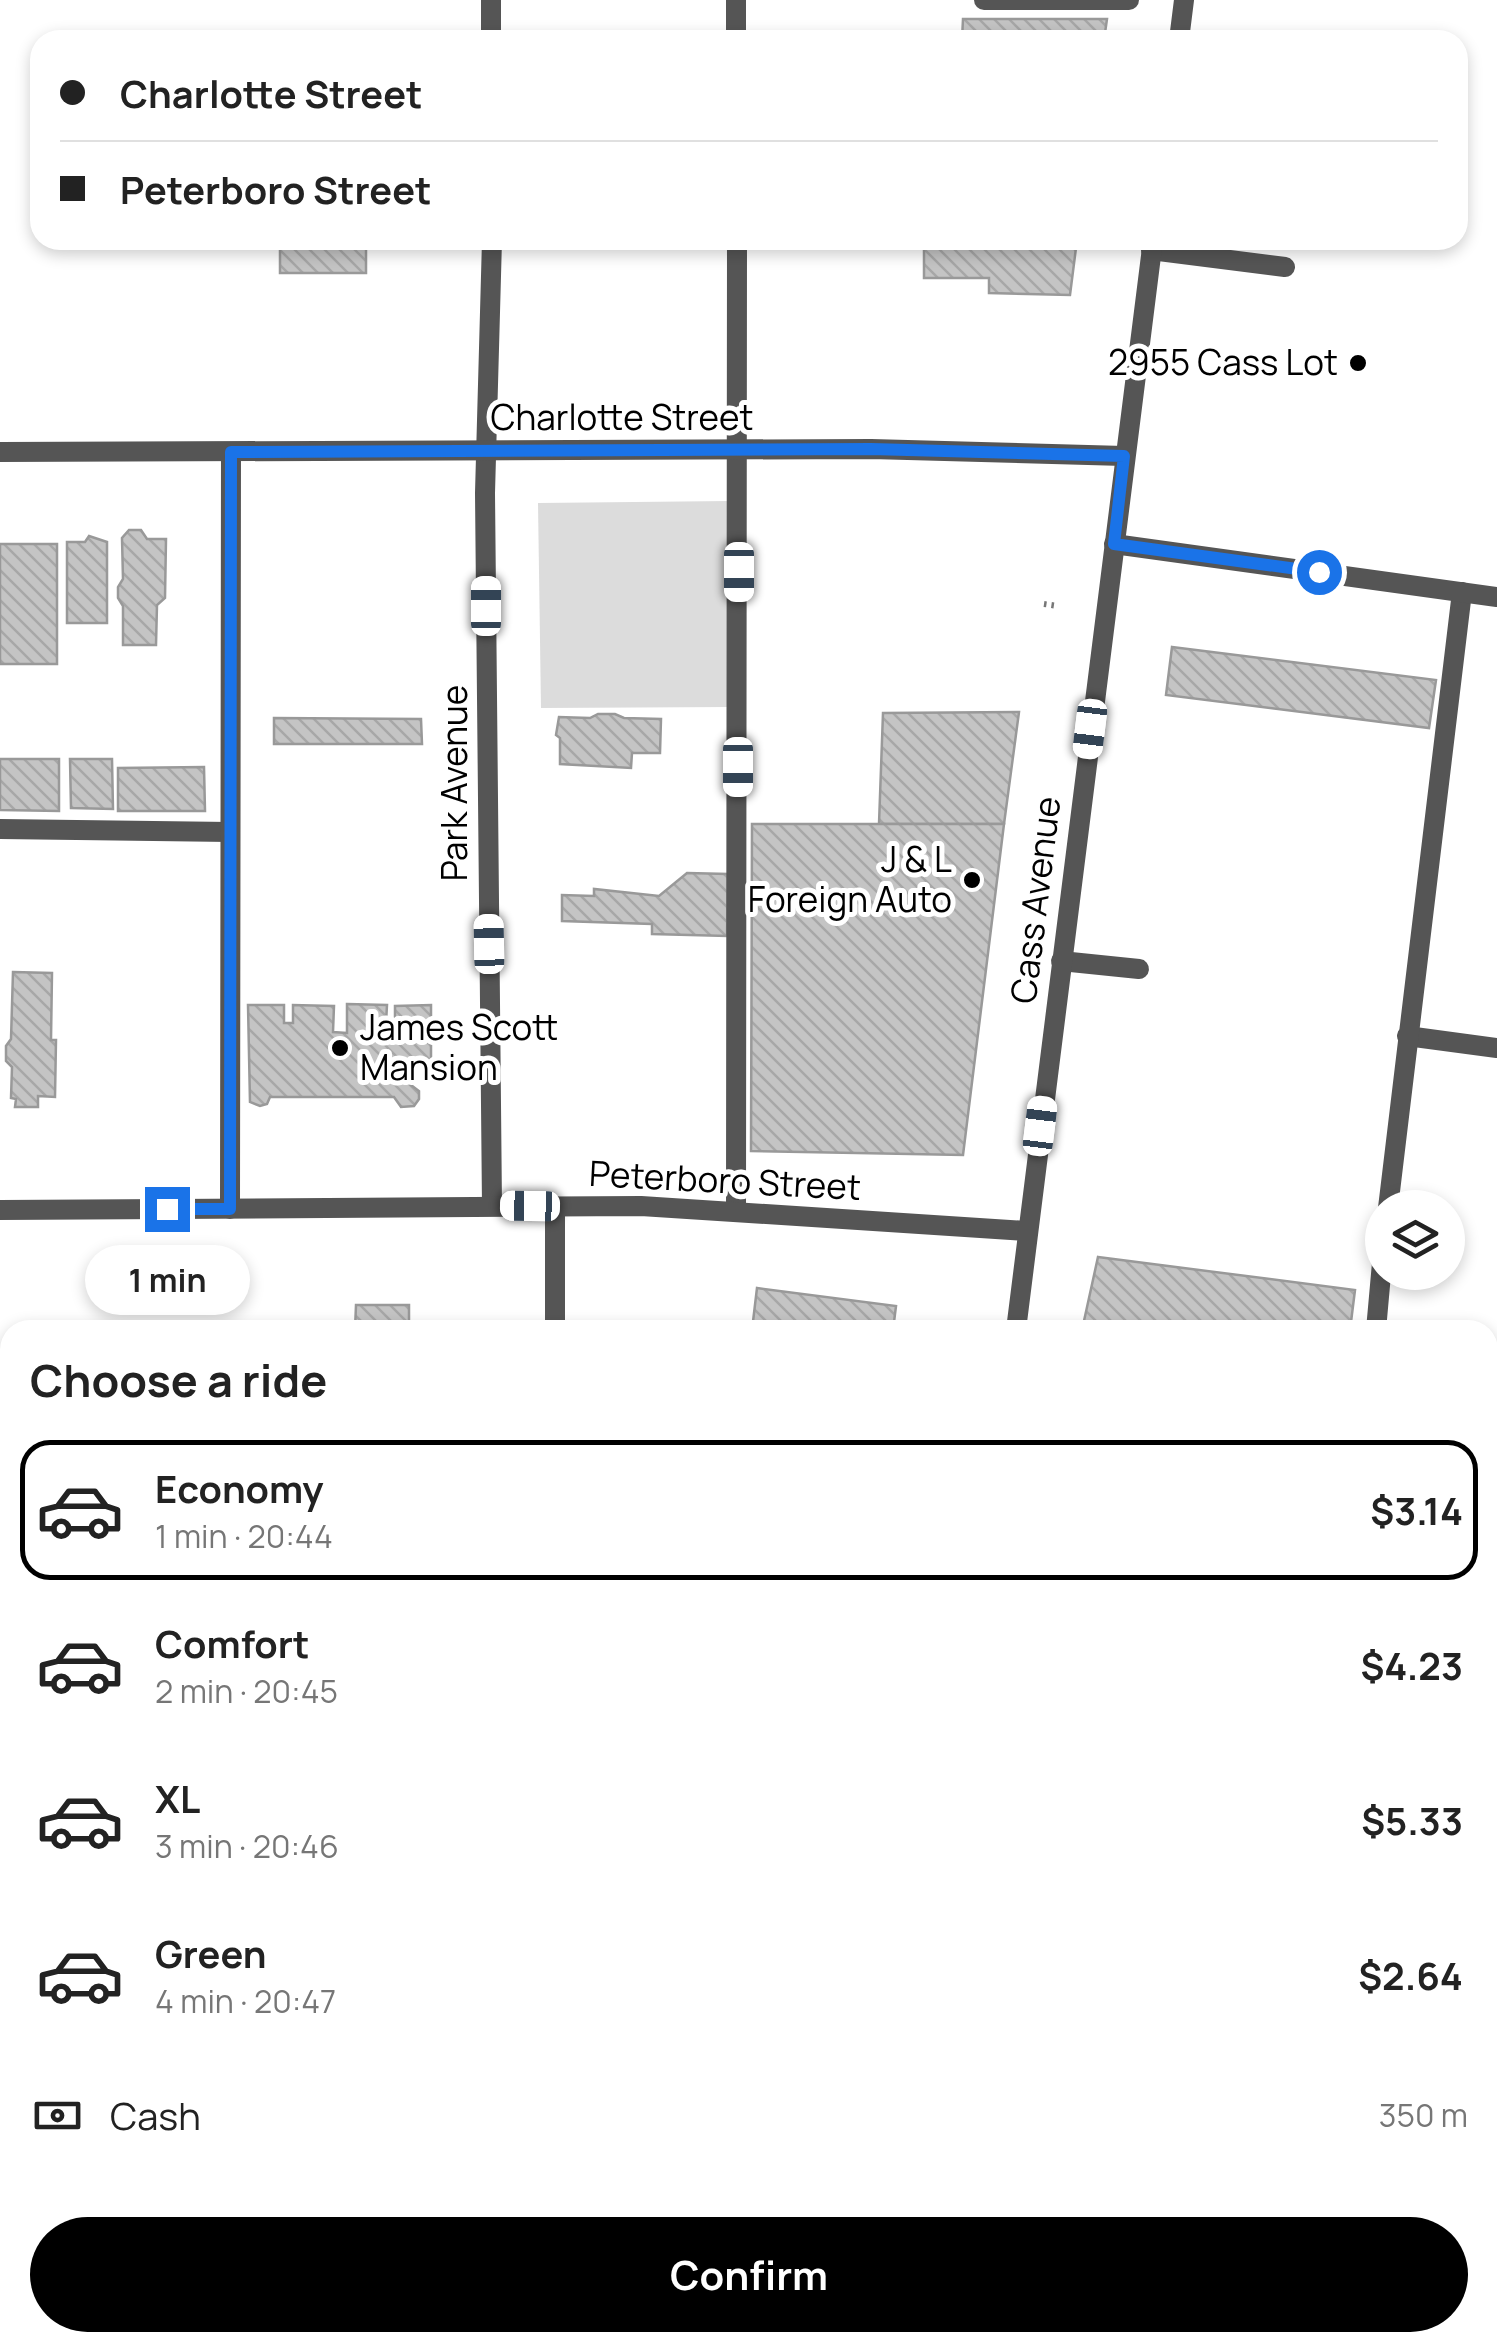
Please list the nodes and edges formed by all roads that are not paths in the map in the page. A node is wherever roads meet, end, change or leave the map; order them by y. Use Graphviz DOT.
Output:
graph roads {
  1 [pos="491,0"];
  2 [pos="736,0"];
  3 [pos="984,0"];
  4 [pos="1129,0"];
  5 [pos="1184,0"];
  6 [pos="491,30"];
  7 [pos="736,30"];
  8 [pos="1180,30"];
  9 [pos="492,250"];
  10 [pos="737,250"];
  11 [pos="1151,250"];
  12 [pos="1182,250"];
  13 [pos="1285,267"];
  14 [pos="738,450"];
  15 [pos="487,451"];
  16 [pos="0,452"];
  17 [pos="231,452"];
  18 [pos="1124,456"];
  19 [pos="1114,544"];
  20 [pos="1462,592"];
  21 [pos="1497,597"];
  22 [pos="0,828"];
  23 [pos="230,832"];
  24 [pos="1061,961"];
  25 [pos="1138,970"];
  26 [pos="1407,1036"];
  27 [pos="1497,1048"];
  28 [pos="1390,1190"];
  29 [pos="492,1206"];
  30 [pos="555,1206"];
  31 [pos="230,1209"];
  32 [pos="0,1210"];
  33 [pos="736,1212"];
  34 [pos="1027,1231"];
  35 [pos="1380,1290"];
  36 [pos="555,1320"];
  37 [pos="1017,1320"];
  38 [pos="1377,1320"];
  1 -- 6 [label="street"];
  2 -- 7 [label="street"];
  3 -- 4 [label="street"];
  5 -- 8 [label="street"];
  9 -- 15 [label="street, Park Avenue"];
  10 -- 14 [label="street"];
  11 -- 18 [label="street, Cass Avenue"];
  12 -- 13 [label="street"];
  14 -- 15 [label="street, Charlotte Street"];
  14 -- 18 [label="street, Charlotte Street"];
  14 -- 33 [label="street"];
  15 -- 17 [label="street, Charlotte Street"];
  15 -- 29 [label="street, Park Avenue"];
  16 -- 17 [label="street, Charlotte Street"];
  17 -- 23 [label="street"];
  18 -- 19 [label="street, Cass Avenue"];
  19 -- 20 [label="street"];
  19 -- 24 [label="street, Cass Avenue"];
  20 -- 21 [label="street"];
  20 -- 26 [label="street"];
  22 -- 23 [label="street"];
  23 -- 31 [label="street"];
  24 -- 25 [label="street"];
  24 -- 34 [label="street, Cass Avenue"];
  26 -- 27 [label="street"];
  26 -- 28 [label="street"];
  29 -- 30 [label="street, Peterboro Street"];
  29 -- 31 [label="street, Peterboro Street"];
  30 -- 33 [label="street, Peterboro Street"];
  30 -- 36 [label="street"];
  31 -- 32 [label="street, Peterboro Street"];
  33 -- 34 [label="street, Peterboro Street"];
  34 -- 37 [label="street, Cass Avenue"];
  35 -- 38 [label="street"];
}
